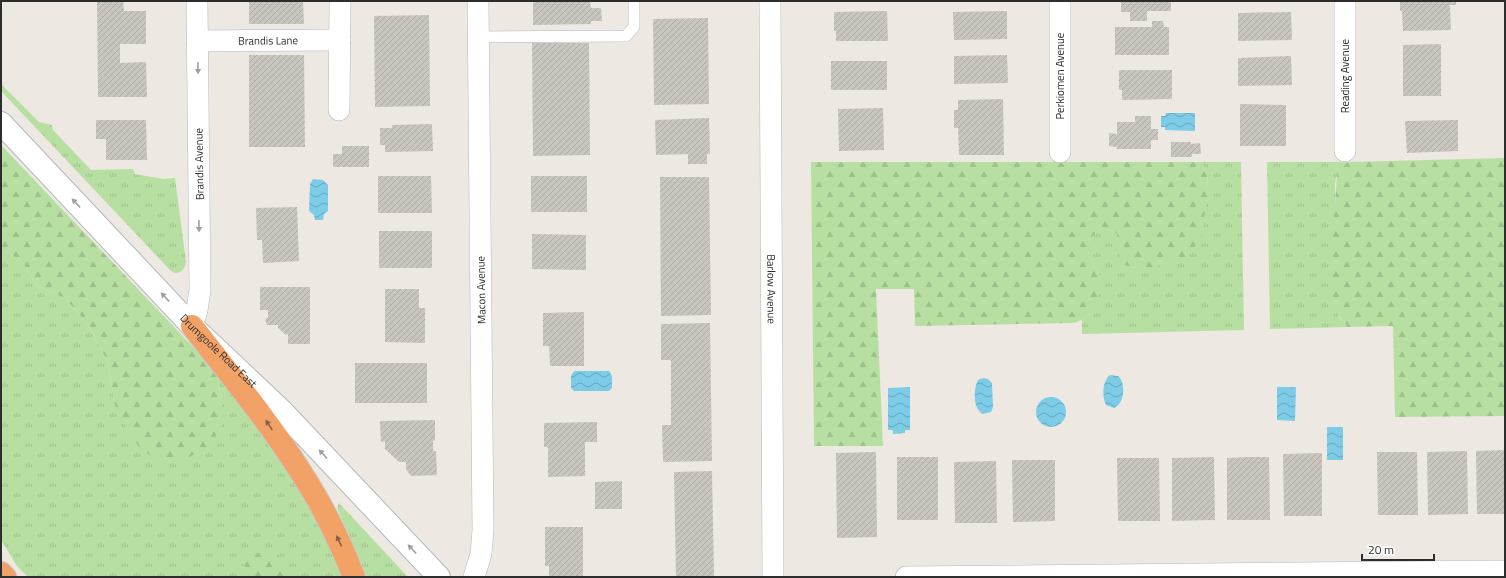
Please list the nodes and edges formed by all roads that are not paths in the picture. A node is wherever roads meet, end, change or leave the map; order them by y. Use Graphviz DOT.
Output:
graph roads {
  1 [pos="197,1"];
  2 [pos="340,1"];
  3 [pos="478,1"];
  4 [pos="634,1"];
  5 [pos="770,1"];
  6 [pos="1060,1"];
  7 [pos="1344,1"];
  8 [pos="478,37"];
  9 [pos="340,40"];
  10 [pos="197,41"];
  11 [pos="338,110"];
  12 [pos="1,123"];
  13 [pos="1345,151"];
  14 [pos="1060,152"];
  15 [pos="192,326"];
  16 [pos="1505,570"];
  17 [pos="1,573"];
  18 [pos="1352,575"];
  19 [pos="1068,576"];
  20 [pos="5,577"];
  21 [pos="354,577"];
  22 [pos="438,577"];
  23 [pos="474,577"];
  24 [pos="773,577"];
  25 [pos="906,577"];
  1 -- 10 [label="street, Brandis Avenue"];
  2 -- 9 [label="street"];
  3 -- 8 [label="street, Macon Avenue"];
  4 -- 8 [label="lane"];
  5 -- 24 [label="street, Barlow Avenue"];
  6 -- 14 [label="street, Perkiomen Avenue"];
  7 -- 13 [label="street, Reading Avenue"];
  8 -- 23 [label="street, Macon Avenue"];
  9 -- 10 [label="street, Brandis Lane"];
  9 -- 11 [label="street"];
  10 -- 15 [label="street, Brandis Avenue, one-way"];
  15 -- 12 [label="main road, Drumgoole Road East, one-way"];
  21 -- 15 [label="highway, one-way"];
  22 -- 15 [label="main road, Drumgoole Road East, one-way"];
  16 -- 18 [label="street"];
  17 -- 20 [label="highway"];
  18 -- 19 [label="street"];
  19 -- 25 [label="street"];
}
